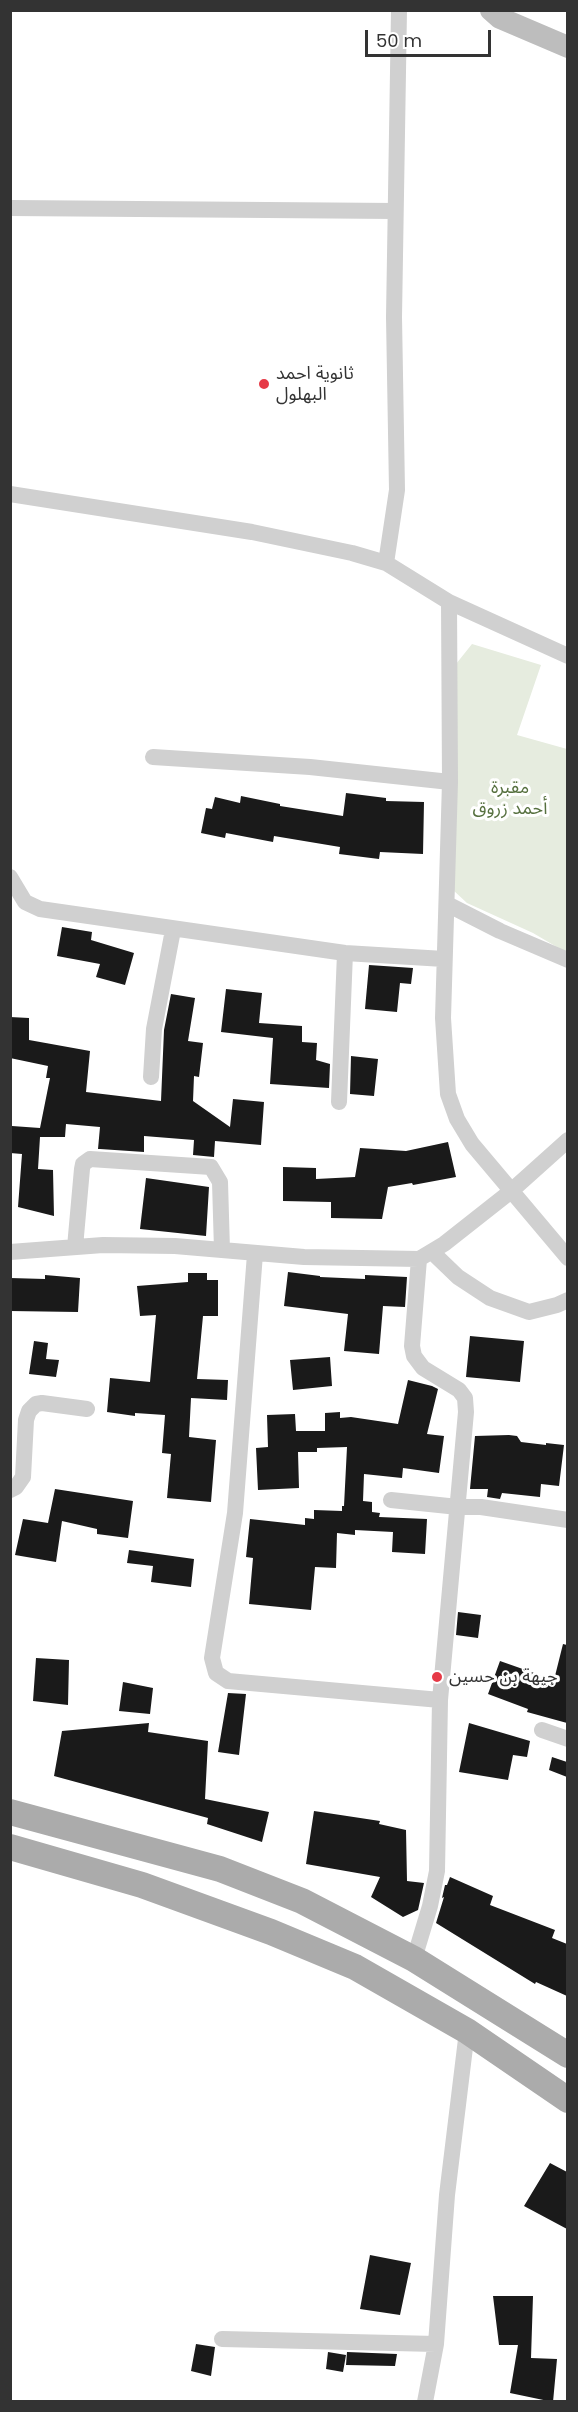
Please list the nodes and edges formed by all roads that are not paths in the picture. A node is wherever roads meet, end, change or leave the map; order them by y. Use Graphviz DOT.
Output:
graph roads {
  1 [pos="399,10"];
  2 [pos="491,10"];
  3 [pos="567,47"];
  4 [pos="10,208"];
  5 [pos="395,211"];
  6 [pos="10,494"];
  7 [pos="386,563"];
  8 [pos="449,602"];
  9 [pos="567,656"];
  10 [pos="153,757"];
  11 [pos="450,782"];
  12 [pos="10,878"];
  13 [pos="447,904"];
  14 [pos="173,930"];
  15 [pos="345,953"];
  16 [pos="444,959"];
  17 [pos="567,960"];
  18 [pos="151,1077"];
  19 [pos="339,1102"];
  20 [pos="567,1140"];
  21 [pos="510,1192"];
  22 [pos="75,1247"];
  23 [pos="222,1250"];
  24 [pos="10,1252"];
  25 [pos="255,1254"];
  26 [pos="425,1255"];
  27 [pos="567,1258"];
  28 [pos="567,1300"];
  29 [pos="87,1409"];
  30 [pos="10,1490"];
  31 [pos="391,1500"];
  32 [pos="458,1507"];
  33 [pos="567,1520"];
  34 [pos="440,1700"];
  35 [pos="542,1730"];
  36 [pos="567,1739"];
  37 [pos="10,1812"];
  38 [pos="10,1847"];
  39 [pos="414,1959"];
  40 [pos="467,2031"];
  41 [pos="567,2055"];
  42 [pos="567,2100"];
  43 [pos="222,2339"];
  44 [pos="436,2344"];
  45 [pos="425,2402"];
  1 -- 5 [label="street"];
  2 -- 3 [label="street"];
  4 -- 5 [label="street"];
  5 -- 7 [label="street"];
  6 -- 7 [label="street"];
  7 -- 8 [label="street"];
  8 -- 9 [label="street"];
  8 -- 11 [label="street"];
  10 -- 11 [label="street"];
  11 -- 13 [label="street"];
  12 -- 14 [label="street"];
  13 -- 16 [label="street"];
  13 -- 17 [label="street"];
  14 -- 15 [label="street"];
  14 -- 18 [label="street"];
  15 -- 16 [label="street"];
  15 -- 19 [label="street"];
  16 -- 21 [label="street"];
  20 -- 21 [label="street"];
  21 -- 26 [label="street"];
  21 -- 27 [label="street"];
  22 -- 23 [label="street"];
  22 -- 23 [label="street"];
  22 -- 24 [label="street"];
  23 -- 25 [label="street"];
  25 -- 26 [label="street"];
  25 -- 34 [label="street"];
  26 -- 28 [label="street"];
  26 -- 32 [label="street"];
  29 -- 30 [label="street"];
  31 -- 32 [label="street"];
  32 -- 33 [label="street"];
  32 -- 34 [label="street"];
  34 -- 39 [label="street"];
  35 -- 36 [label="street"];
  37 -- 39 [label="main road"];
  38 -- 40 [label="main road"];
  39 -- 41 [label="main road"];
  40 -- 42 [label="main road"];
  40 -- 44 [label="street"];
  43 -- 44 [label="street"];
  44 -- 45 [label="street"];
}
